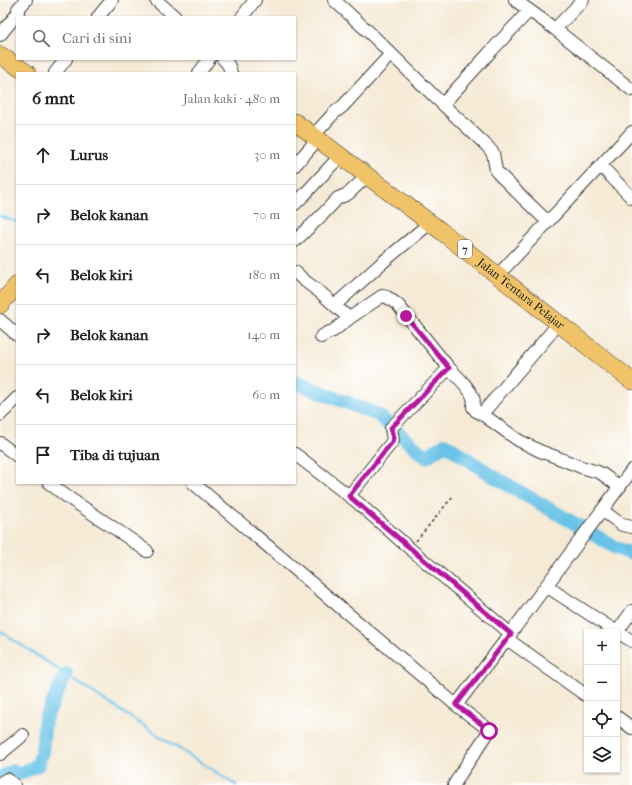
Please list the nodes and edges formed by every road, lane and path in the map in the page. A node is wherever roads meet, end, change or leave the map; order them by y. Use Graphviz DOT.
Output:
graph roads {
  1 [pos="26,0"];
  2 [pos="112,0"];
  3 [pos="156,0"];
  4 [pos="255,0"];
  5 [pos="334,0"];
  6 [pos="515,0"];
  7 [pos="583,0"];
  8 [pos="529,11"];
  9 [pos="99,16"];
  10 [pos="174,16"];
  11 [pos="243,16"];
  12 [pos="555,29"];
  13 [pos="0,35"];
  14 [pos="391,54"];
  15 [pos="0,55"];
  16 [pos="65,60"];
  17 [pos="208,60"];
  18 [pos="224,60"];
  19 [pos="25,72"];
  20 [pos="55,72"];
  21 [pos="200,72"];
  22 [pos="231,72"];
  23 [pos="632,90"];
  24 [pos="442,104"];
  25 [pos="296,123"];
  26 [pos="632,132"];
  27 [pos="315,137"];
  28 [pos="340,156"];
  29 [pos="296,164"];
  30 [pos="601,166"];
  31 [pos="367,176"];
  32 [pos="632,198"];
  33 [pos="296,203"];
  34 [pos="548,222"];
  35 [pos="430,223"];
  36 [pos="296,240"];
  37 [pos="296,273"];
  38 [pos="498,275"];
  39 [pos="16,286"];
  40 [pos="0,305"];
  41 [pos="335,305"];
  42 [pos="351,317"];
  43 [pos="0,320"];
  44 [pos="559,323"];
  45 [pos="16,334"];
  46 [pos="321,336"];
  47 [pos="449,368"];
  48 [pos="632,381"];
  49 [pos="16,399"];
  50 [pos="482,414"];
  51 [pos="0,415"];
  52 [pos="0,443"];
  53 [pos="16,455"];
  54 [pos="296,455"];
  55 [pos="632,470"];
  56 [pos="50,484"];
  57 [pos="194,484"];
  58 [pos="620,487"];
  59 [pos="454,495"];
  60 [pos="349,496"];
  61 [pos="602,510"];
  62 [pos="632,527"];
  63 [pos="410,548"];
  64 [pos="147,551"];
  65 [pos="546,586"];
  66 [pos="632,611"];
  67 [pos="612,629"];
  68 [pos="509,637"];
  69 [pos="632,641"];
  70 [pos="584,694"];
  71 [pos="456,705"];
  72 [pos="620,719"];
  73 [pos="632,728"];
  74 [pos="23,735"];
  75 [pos="0,754"];
  76 [pos="0,783"];
  77 [pos="14,785"];
  78 [pos="454,785"];
  1 -- 13 [label="street"];
  2 -- 9 [label="street"];
  3 -- 10 [label="street"];
  4 -- 11 [label="street"];
  5 -- 14 [label="street"];
  6 -- 8 [label="street"];
  7 -- 12 [label="street"];
  8 -- 12 [label="street"];
  8 -- 24 [label="street"];
  12 -- 23 [label="street"];
  14 -- 24 [label="street"];
  14 -- 27 [label="street"];
  15 -- 19 [label="highway"];
  16 -- 20 [label="street"];
  17 -- 21 [label="street"];
  18 -- 22 [label="street"];
  24 -- 34 [label="street"];
  25 -- 27 [label="highway, Jalan Tentara Pelajar / 7"];
  26 -- 30 [label="street"];
  27 -- 28 [label="highway, Jalan Tentara Pelajar / 7"];
  27 -- 29 [label="street"];
  28 -- 31 [label="highway, Jalan Tentara Pelajar / 7"];
  28 -- 33 [label="street"];
  30 -- 32 [label="street"];
  30 -- 34 [label="street"];
  31 -- 35 [label="highway, Jalan Tentara Pelajar / 7"];
  31 -- 36 [label="street"];
  34 -- 38 [label="street"];
  35 -- 38 [label="highway, Jalan Tentara Pelajar / 7"];
  35 -- 41 [label="street"];
  37 -- 41 [label="street"];
  38 -- 44 [label="highway, Jalan Tentara Pelajar / 7"];
  39 -- 40 [label="highway"];
  41 -- 42 [label="street"];
  42 -- 46 [label="street"];
  42 -- 47 [label="street"];
  43 -- 45 [label="street"];
  44 -- 48 [label="highway, Jalan Tentara Pelajar / 7"];
  44 -- 50 [label="street"];
  47 -- 50 [label="street"];
  47 -- 60 [label="street"];
  49 -- 51 [label="street"];
  50 -- 58 [label="street"];
  52 -- 53 [label="street"];
  54 -- 60 [label="street"];
  55 -- 58 [label="street"];
  56 -- 64 [label="street"];
  57 -- 71 [label="street"];
  58 -- 61 [label="street"];
  59 -- 63 [label="path"];
  60 -- 63 [label="street"];
  61 -- 62 [label="street"];
  61 -- 65 [label="street"];
  63 -- 68 [label="street"];
  65 -- 67 [label="street"];
  65 -- 68 [label="street"];
  66 -- 69 [label="street"];
  68 -- 70 [label="street"];
  68 -- 71 [label="street"];
  71 -- 78 [label="street"];
  72 -- 73 [label="street"];
  74 -- 75 [label="street"];
  76 -- 77 [label="street"];
}
